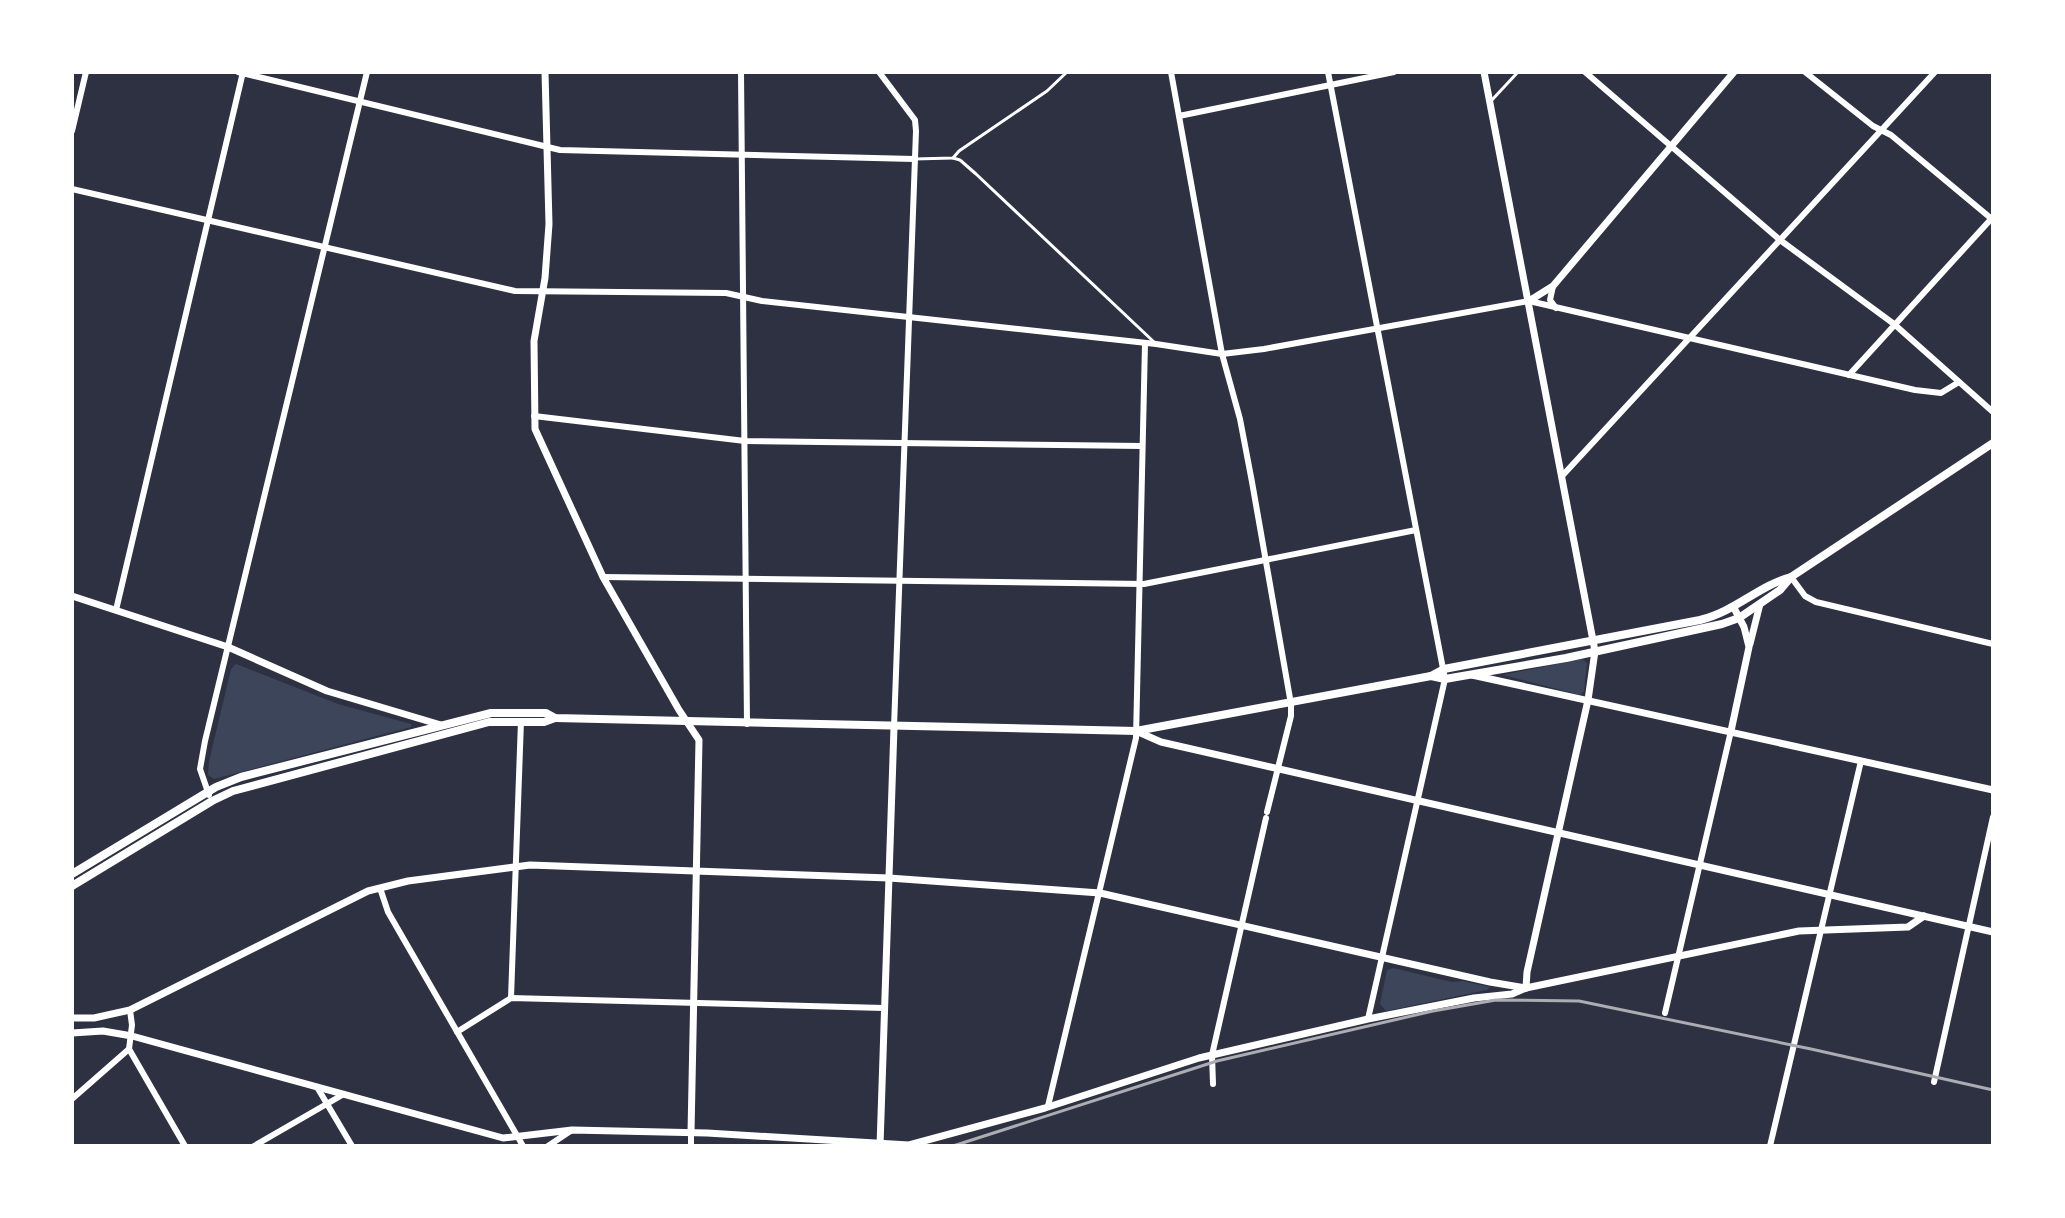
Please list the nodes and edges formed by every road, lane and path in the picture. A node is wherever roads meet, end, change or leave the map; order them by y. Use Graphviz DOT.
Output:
graph roads {
  1 [pos="86,72"];
  2 [pos="241,72"];
  3 [pos="367,72"];
  4 [pos="545,72"];
  5 [pos="741,72"];
  6 [pos="879,72"];
  7 [pos="1067,72"];
  8 [pos="1171,72"];
  9 [pos="1328,72"];
  10 [pos="1394,72"];
  11 [pos="1484,72"];
  12 [pos="1518,72"];
  13 [pos="1585,72"];
  14 [pos="1734,72"];
  15 [pos="1805,72"];
  16 [pos="1935,72"];
  17 [pos="1331,85"];
  18 [pos="361,101"];
  19 [pos="1491,101"];
  20 [pos="75,108"];
  21 [pos="1179,116"];
  22 [pos="1880,130"];
  23 [pos="72,131"];
  24 [pos="1670,146"];
  25 [pos="547,148"];
  26 [pos="742,155"];
  27 [pos="953,158"];
  28 [pos="914,159"];
  29 [pos="72,189"];
  30 [pos="1993,219"];
  31 [pos="209,220"];
  32 [pos="1780,240"];
  33 [pos="324,249"];
  34 [pos="1553,286"];
  35 [pos="542,292"];
  36 [pos="744,298"];
  37 [pos="1529,301"];
  38 [pos="1556,308"];
  39 [pos="907,317"];
  40 [pos="1894,324"];
  41 [pos="1377,330"];
  42 [pos="1689,340"];
  43 [pos="1145,343"];
  44 [pos="1156,344"];
  45 [pos="1222,354"];
  46 [pos="1849,375"];
  47 [pos="1959,382"];
  48 [pos="1993,412"];
  49 [pos="534,416"];
  50 [pos="745,441"];
  51 [pos="903,441"];
  52 [pos="1993,443"];
  53 [pos="1142,446"];
  54 [pos="1563,475"];
  55 [pos="1416,530"];
  56 [pos="1264,559"];
  57 [pos="603,577"];
  58 [pos="1791,577"];
  59 [pos="746,578"];
  60 [pos="898,580"];
  61 [pos="1139,584"];
  62 [pos="72,596"];
  63 [pos="1760,604"];
  64 [pos="1734,608"];
  65 [pos="116,610"];
  66 [pos="1739,618"];
  67 [pos="1594,640"];
  68 [pos="1993,644"];
  69 [pos="228,647"];
  70 [pos="1749,647"];
  71 [pos="1595,651"];
  72 [pos="1444,669"];
  73 [pos="1470,675"];
  74 [pos="1431,676"];
  75 [pos="1445,679"];
  76 [pos="1588,700"];
  77 [pos="1291,704"];
  78 [pos="555,718"];
  79 [pos="521,721"];
  80 [pos="687,723"];
  81 [pos="747,724"];
  82 [pos="441,725"];
  83 [pos="894,727"];
  84 [pos="1136,731"];
  85 [pos="1731,731"];
  86 [pos="1861,761"];
  87 [pos="1278,767"];
  88 [pos="1993,790"];
  89 [pos="210,796"];
  90 [pos="1419,800"];
  91 [pos="1993,817"];
  92 [pos="1558,832"];
  93 [pos="1699,864"];
  94 [pos="517,866"];
  95 [pos="697,871"];
  96 [pos="72,874"];
  97 [pos="889,878"];
  98 [pos="72,886"];
  99 [pos="380,888"];
  100 [pos="1100,893"];
  101 [pos="1827,894"];
  102 [pos="1924,916"];
  103 [pos="1241,924"];
  104 [pos="1968,926"];
  105 [pos="1820,929"];
  106 [pos="1993,932"];
  107 [pos="1678,955"];
  108 [pos="1382,956"];
  109 [pos="1526,988"];
  110 [pos="511,998"];
  111 [pos="695,1002"];
  112 [pos="884,1008"];
  113 [pos="130,1010"];
  114 [pos="1665,1013"];
  115 [pos="72,1018"];
  116 [pos="1368,1019"];
  117 [pos="457,1032"];
  118 [pos="72,1033"];
  119 [pos="132,1036"];
  120 [pos="129,1049"];
  121 [pos="1212,1055"];
  122 [pos="1934,1082"];
  123 [pos="1213,1084"];
  124 [pos="317,1087"];
  125 [pos="344,1094"];
  126 [pos="72,1099"];
  127 [pos="327,1104"];
  128 [pos="1048,1106"];
  129 [pos="572,1130"];
  130 [pos="691,1133"];
  131 [pos="518,1138"];
  132 [pos="823,1143"];
  133 [pos="880,1144"];
  134 [pos="185,1146"];
  135 [pos="254,1146"];
  136 [pos="352,1146"];
  137 [pos="523,1146"];
  138 [pos="548,1146"];
  139 [pos="691,1146"];
  140 [pos="1770,1146"];
  1 -- 20 [label="street"];
  2 -- 18 [label="street"];
  2 -- 31 [label="street"];
  3 -- 18 [label="street"];
  4 -- 25 [label="street"];
  5 -- 26 [label="street"];
  6 -- 28 [label="street"];
  7 -- 27 [label="lane"];
  8 -- 21 [label="street"];
  9 -- 17 [label="street"];
  10 -- 17 [label="street"];
  11 -- 19 [label="street"];
  12 -- 19 [label="lane"];
  13 -- 24 [label="street"];
  14 -- 24 [label="street"];
  15 -- 22 [label="street"];
  16 -- 22 [label="street"];
  17 -- 21 [label="street"];
  17 -- 41 [label="street"];
  18 -- 25 [label="street"];
  18 -- 33 [label="street"];
  19 -- 37 [label="street"];
  20 -- 23 [label="street"];
  21 -- 45 [label="street"];
  22 -- 30 [label="street"];
  22 -- 32 [label="street"];
  24 -- 32 [label="street"];
  24 -- 34 [label="street"];
  25 -- 26 [label="street"];
  25 -- 35 [label="street"];
  26 -- 28 [label="street"];
  26 -- 36 [label="street"];
  27 -- 28 [label="lane"];
  27 -- 44 [label="lane"];
  28 -- 39 [label="street"];
  29 -- 31 [label="street"];
  30 -- 40 [label="street"];
  31 -- 33 [label="street"];
  31 -- 65 [label="street"];
  32 -- 40 [label="street"];
  32 -- 42 [label="street"];
  33 -- 35 [label="street"];
  33 -- 69 [label="street"];
  34 -- 37 [label="street"];
  34 -- 38 [label="street"];
  35 -- 36 [label="street"];
  35 -- 49 [label="street"];
  36 -- 39 [label="street"];
  36 -- 50 [label="street"];
  37 -- 38 [label="street"];
  37 -- 41 [label="street"];
  37 -- 54 [label="street"];
  38 -- 42 [label="street"];
  39 -- 43 [label="street"];
  39 -- 51 [label="street"];
  40 -- 46 [label="street"];
  40 -- 47 [label="street"];
  41 -- 45 [label="street"];
  41 -- 55 [label="street"];
  42 -- 46 [label="street"];
  42 -- 54 [label="street"];
  43 -- 44 [label="street"];
  43 -- 53 [label="street"];
  44 -- 45 [label="street"];
  45 -- 56 [label="street"];
  46 -- 47 [label="street"];
  47 -- 48 [label="street"];
  49 -- 50 [label="street"];
  49 -- 57 [label="street"];
  50 -- 51 [label="street"];
  50 -- 59 [label="street"];
  51 -- 53 [label="street"];
  51 -- 60 [label="street"];
  52 -- 58 [label="main road"];
  53 -- 61 [label="street"];
  54 -- 67 [label="street"];
  55 -- 56 [label="street"];
  55 -- 72 [label="street"];
  56 -- 61 [label="street"];
  56 -- 77 [label="street"];
  57 -- 59 [label="street"];
  57 -- 80 [label="street"];
  58 -- 63 [label="main road"];
  58 -- 64 [label="main road"];
  58 -- 68 [label="street"];
  59 -- 60 [label="street"];
  59 -- 81 [label="street"];
  60 -- 61 [label="street"];
  60 -- 83 [label="street"];
  61 -- 84 [label="street"];
  62 -- 65 [label="street"];
  63 -- 66 [label="main road"];
  63 -- 70 [label="street"];
  64 -- 66 [label="street"];
  64 -- 67 [label="main road"];
  65 -- 69 [label="street"];
  66 -- 70 [label="street"];
  66 -- 71 [label="main road"];
  67 -- 71 [label="street"];
  67 -- 72 [label="main road"];
  69 -- 82 [label="street"];
  69 -- 89 [label="street"];
  70 -- 85 [label="street"];
  71 -- 73 [label="main road"];
  71 -- 76 [label="street"];
  72 -- 74 [label="main road"];
  72 -- 75 [label="street"];
  73 -- 75 [label="main road"];
  73 -- 76 [label="street"];
  74 -- 75 [label="main road"];
  74 -- 77 [label="main road"];
  75 -- 90 [label="street"];
  76 -- 85 [label="street"];
  76 -- 92 [label="street"];
  77 -- 84 [label="main road"];
  77 -- 87 [label="street"];
  78 -- 79 [label="main road"];
  78 -- 80 [label="main road"];
  78 -- 82 [label="main road"];
  79 -- 89 [label="main road"];
  79 -- 94 [label="street"];
  80 -- 81 [label="main road"];
  80 -- 95 [label="street"];
  81 -- 83 [label="main road"];
  82 -- 89 [label="main road"];
  83 -- 84 [label="main road"];
  83 -- 97 [label="street"];
  84 -- 87 [label="street"];
  84 -- 100 [label="street"];
  85 -- 86 [label="street"];
  85 -- 93 [label="street"];
  86 -- 88 [label="street"];
  86 -- 101 [label="street"];
  87 -- 90 [label="street"];
  87 -- 103 [label="street"];
  89 -- 96 [label="main road"];
  89 -- 98 [label="main road"];
  90 -- 92 [label="street"];
  90 -- 108 [label="street"];
  91 -- 104 [label="street"];
  92 -- 93 [label="street"];
  92 -- 109 [label="street"];
  93 -- 101 [label="street"];
  93 -- 107 [label="street"];
  94 -- 95 [label="street"];
  94 -- 99 [label="street"];
  94 -- 110 [label="street"];
  95 -- 97 [label="street"];
  95 -- 111 [label="street"];
  97 -- 100 [label="street"];
  97 -- 112 [label="street"];
  99 -- 113 [label="street"];
  99 -- 117 [label="street"];
  100 -- 103 [label="street"];
  100 -- 128 [label="street"];
  101 -- 102 [label="street"];
  101 -- 105 [label="street"];
  102 -- 104 [label="street"];
  102 -- 105 [label="street"];
  103 -- 108 [label="street"];
  103 -- 121 [label="street"];
  104 -- 106 [label="street"];
  104 -- 122 [label="street"];
  105 -- 107 [label="street"];
  105 -- 140 [label="street"];
  107 -- 109 [label="street"];
  107 -- 114 [label="street"];
  108 -- 109 [label="street"];
  108 -- 116 [label="street"];
  109 -- 116 [label="street"];
  110 -- 111 [label="street"];
  110 -- 117 [label="street"];
  111 -- 112 [label="street"];
  111 -- 130 [label="street"];
  112 -- 133 [label="street"];
  113 -- 115 [label="street"];
  113 -- 119 [label="street"];
  116 -- 121 [label="street"];
  117 -- 131 [label="street"];
  118 -- 119 [label="street"];
  119 -- 120 [label="street"];
  119 -- 124 [label="street"];
  120 -- 126 [label="street"];
  120 -- 134 [label="street"];
  121 -- 123 [label="street"];
  121 -- 128 [label="street"];
  124 -- 125 [label="street"];
  124 -- 127 [label="street"];
  125 -- 127 [label="street"];
  125 -- 131 [label="street"];
  127 -- 135 [label="street"];
  127 -- 136 [label="street"];
  128 -- 133 [label="street"];
  129 -- 130 [label="street"];
  129 -- 131 [label="street"];
  129 -- 138 [label="street"];
  130 -- 132 [label="street"];
  130 -- 139 [label="street"];
  131 -- 137 [label="street"];
  132 -- 133 [label="street"];
}
